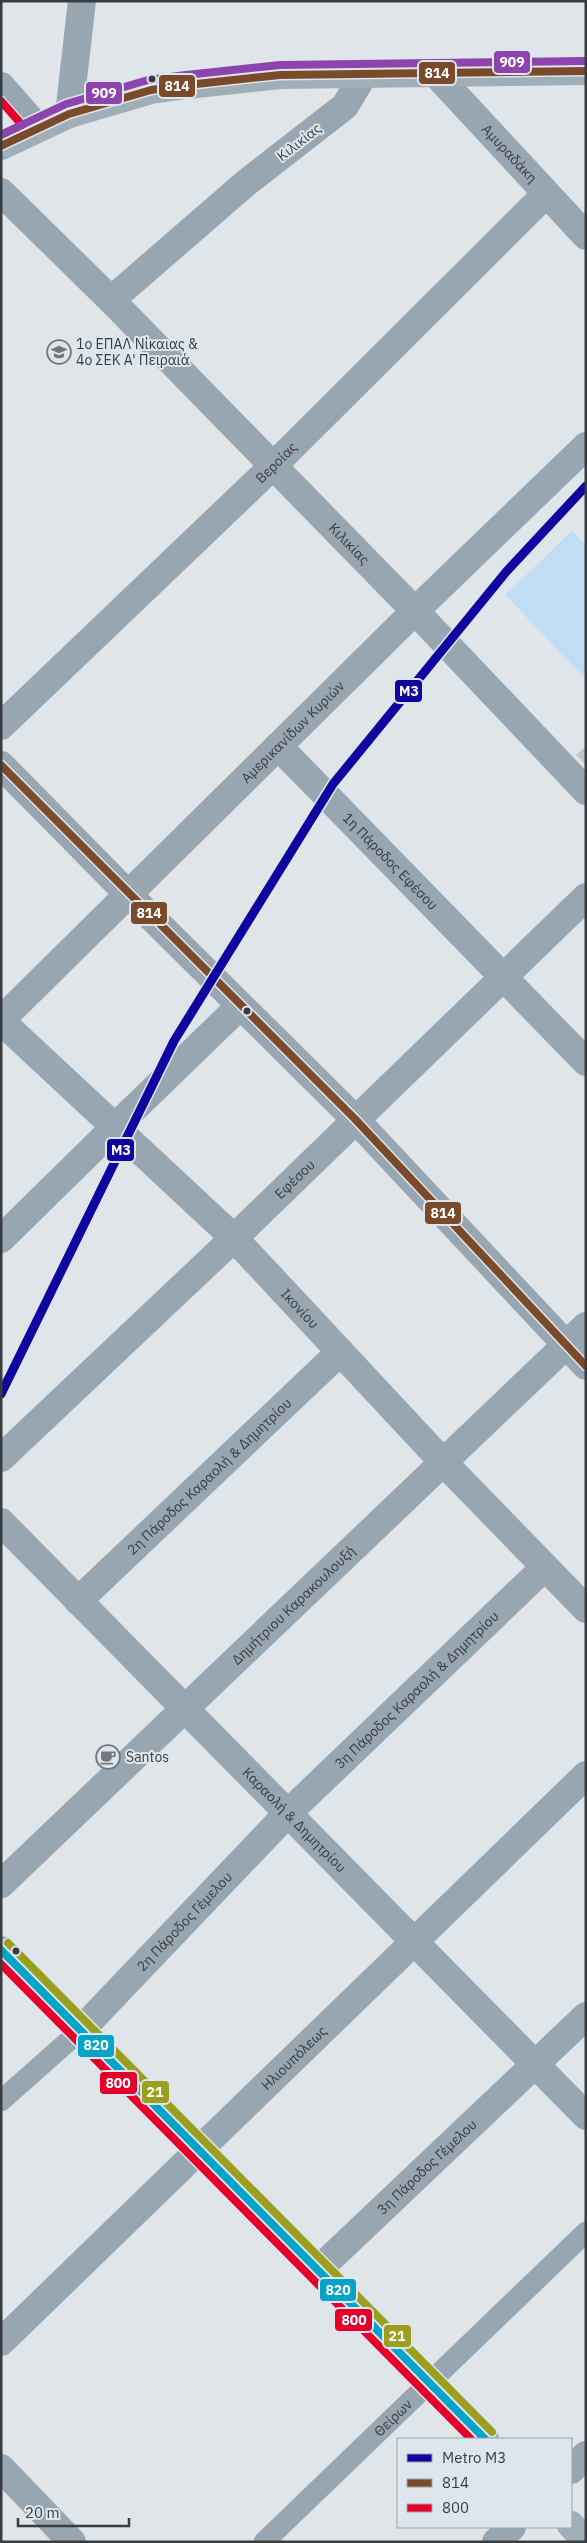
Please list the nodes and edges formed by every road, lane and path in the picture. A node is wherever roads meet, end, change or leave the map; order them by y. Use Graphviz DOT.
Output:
graph roads {
  1 [pos="82,1"];
  2 [pos="586,71"];
  3 [pos="434,72"];
  4 [pos="364,74"];
  5 [pos="1,86"];
  6 [pos="69,114"];
  7 [pos="38,128"];
  8 [pos="1,146"];
  9 [pos="1,192"];
  10 [pos="546,194"];
  11 [pos="586,236"];
  12 [pos="112,300"];
  13 [pos="586,446"];
  14 [pos="273,466"];
  15 [pos="414,611"];
  16 [pos="1,726"];
  17 [pos="278,746"];
  18 [pos="1,764"];
  19 [pos="586,791"];
  20 [pos="128,894"];
  21 [pos="586,897"];
  22 [pos="503,977"];
  23 [pos="240,1006"];
  24 [pos="1,1020"];
  25 [pos="586,1062"];
  26 [pos="355,1120"];
  27 [pos="116,1127"];
  28 [pos="234,1238"];
  29 [pos="1,1239"];
  30 [pos="586,1326"];
  31 [pos="566,1346"];
  32 [pos="340,1352"];
  33 [pos="586,1366"];
  34 [pos="1,1458"];
  35 [pos="443,1462"];
  36 [pos="1,1522"];
  37 [pos="545,1567"];
  38 [pos="78,1601"];
  39 [pos="586,1609"];
  40 [pos="185,1709"];
  41 [pos="586,1775"];
  42 [pos="288,1814"];
  43 [pos="1,1884"];
  44 [pos="414,1942"];
  45 [pos="1,1950"];
  46 [pos="586,2016"];
  47 [pos="80,2030"];
  48 [pos="535,2064"];
  49 [pos="1,2101"];
  50 [pos="586,2116"];
  51 [pos="199,2150"];
  52 [pos="586,2232"];
  53 [pos="318,2270"];
  54 [pos="1,2342"];
  55 [pos="429,2382"];
  56 [pos="485,2438"];
  57 [pos="586,2455"];
  58 [pos="1,2468"];
  59 [pos="572,2469"];
  60 [pos="572,2526"];
  61 [pos="511,2528"];
  62 [pos="586,2540"];
  63 [pos="72,2542"];
  64 [pos="264,2542"];
  65 [pos="496,2542"];
  1 -- 6 [label="street"];
  2 -- 3 [label="main road"];
  3 -- 4 [label="main road"];
  3 -- 10 [label="street, Αμυραδάκη"];
  4 -- 6 [label="main road"];
  4 -- 12 [label="street, Κιλικίας"];
  5 -- 7 [label="street"];
  6 -- 7 [label="main road"];
  7 -- 8 [label="main road"];
  9 -- 12 [label="street, Κιλικίας"];
  10 -- 11 [label="street, Αμυραδάκη"];
  10 -- 14 [label="street, Βεροίας"];
  12 -- 14 [label="street, Κιλικίας"];
  13 -- 15 [label="street, Αμερικανίδων Κυριών"];
  14 -- 15 [label="street, Κιλικίας"];
  14 -- 16 [label="street, Βεροίας"];
  15 -- 17 [label="street, Αμερικανίδων Κυριών"];
  15 -- 19 [label="street, Κιλικίας"];
  17 -- 20 [label="street, Αμερικανίδων Κυριών"];
  17 -- 22 [label="street, 1η Πάροδος Εφέσου"];
  18 -- 20 [label="street"];
  20 -- 23 [label="street"];
  20 -- 24 [label="street, Αμερικανίδων Κυριών"];
  21 -- 22 [label="street, Εφέσου"];
  22 -- 25 [label="street, 1η Πάροδος Εφέσου"];
  22 -- 26 [label="street, Εφέσου"];
  23 -- 26 [label="street"];
  23 -- 27 [label="street"];
  24 -- 27 [label="street, Ικονίου"];
  26 -- 28 [label="street, Εφέσου"];
  26 -- 31 [label="street"];
  27 -- 28 [label="street, Ικονίου"];
  27 -- 29 [label="street"];
  28 -- 32 [label="street, Ικονίου"];
  28 -- 34 [label="street, Εφέσου"];
  30 -- 31 [label="street, Δημήτριου Καρακουλουξή"];
  31 -- 33 [label="street"];
  31 -- 35 [label="street, Δημήτριου Καρακουλουξή"];
  32 -- 35 [label="street, Ικονίου"];
  32 -- 38 [label="street, 2η Πάροδος Καραολή & Δημητρίου"];
  35 -- 37 [label="street, Ικονίου"];
  35 -- 40 [label="street, Δημήτριου Καρακουλουξή"];
  36 -- 38 [label="street, Καραολή & Δημητρίου"];
  37 -- 39 [label="street, Ικονίου"];
  37 -- 42 [label="street, 3η Πάροδος Καραολή & Δημητρίου"];
  38 -- 40 [label="street, Καραολή & Δημητρίου"];
  40 -- 42 [label="street, Καραολή & Δημητρίου"];
  40 -- 43 [label="street, Δημήτριου Καρακουλουξή"];
  41 -- 44 [label="street, Ηλιουπόλεως"];
  42 -- 44 [label="street, Καραολή & Δημητρίου"];
  42 -- 47 [label="street, 2η Πάροδος Γέμελου"];
  44 -- 48 [label="street, Καραολή & Δημητρίου"];
  44 -- 51 [label="street, Ηλιουπόλεως"];
  45 -- 47 [label="main road"];
  46 -- 48 [label="street, 3η Πάροδος Γέμελου"];
  47 -- 49 [label="lane"];
  47 -- 51 [label="main road"];
  48 -- 50 [label="street, Καραολή & Δημητρίου"];
  48 -- 53 [label="street, 3η Πάροδος Γέμελου"];
  51 -- 53 [label="main road"];
  51 -- 54 [label="street, Ηλιουπόλεως"];
  52 -- 55 [label="lane, Θείρων"];
  53 -- 55 [label="main road"];
  55 -- 56 [label="main road"];
  55 -- 64 [label="lane, Θείρων"];
  57 -- 59 [label="street"];
  58 -- 63 [label="street"];
  60 -- 62 [label="main road"];
  61 -- 65 [label="street"];
}
